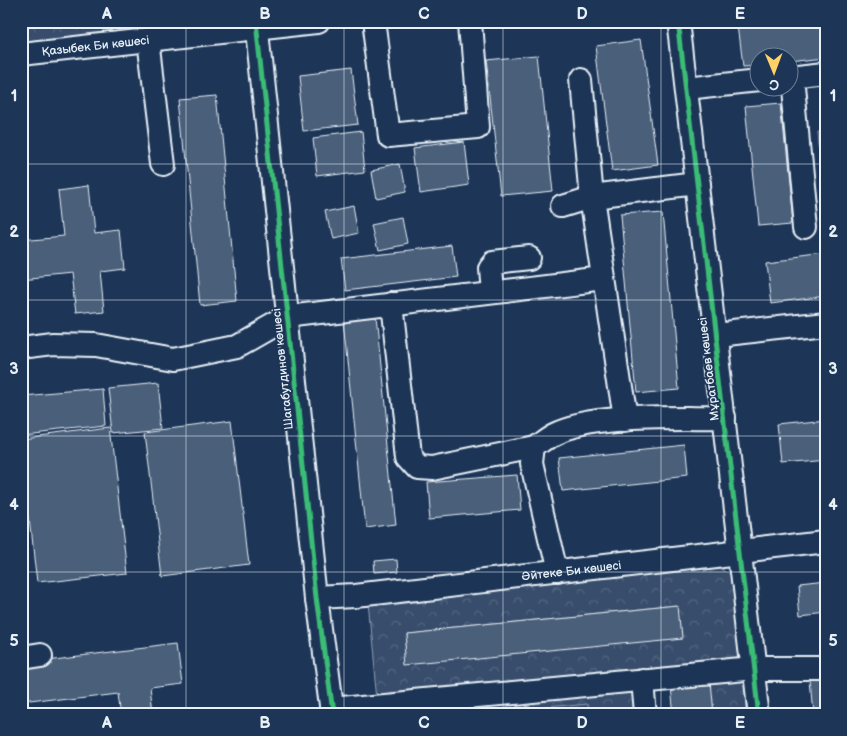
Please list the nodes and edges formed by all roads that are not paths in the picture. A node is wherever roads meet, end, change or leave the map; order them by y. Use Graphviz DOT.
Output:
graph roads {
  1 [pos="319,21"];
  2 [pos="373,21"];
  3 [pos="470,21"];
  4 [pos="678,21"];
  5 [pos="257,25"];
  6 [pos="148,40"];
  7 [pos="21,54"];
  8 [pos="826,73"];
  9 [pos="800,76"];
  10 [pos="581,80"];
  11 [pos="750,81"];
  12 [pos="686,88"];
  13 [pos="793,98"];
  14 [pos="163,164"];
  15 [pos="697,184"];
  16 [pos="592,198"];
  17 [pos="563,206"];
  18 [pos="806,227"];
  19 [pos="529,258"];
  20 [pos="604,278"];
  21 [pos="490,292"];
  22 [pos="391,304"];
  23 [pos="288,317"];
  24 [pos="826,323"];
  25 [pos="716,335"];
  26 [pos="21,348"];
  27 [pos="725,418"];
  28 [pos="625,420"];
  29 [pos="534,447"];
  30 [pos="826,540"];
  31 [pos="742,551"];
  32 [pos="557,573"];
  33 [pos="317,598"];
  34 [pos="754,669"];
  35 [pos="826,669"];
  36 [pos="642,679"];
  37 [pos="448,706"];
  38 [pos="332,712"];
  39 [pos="646,715"];
  40 [pos="759,715"];
  1 -- 5 [label="street, Қазыбек Би көшесі"];
  2 -- 3 [label="street"];
  4 -- 12 [label="street, Мұратбаев көшесі"];
  5 -- 6 [label="street, Қазыбек Би көшесі"];
  5 -- 23 [label="street, Шагабутдинов көшесі"];
  6 -- 7 [label="street, Қазыбек Би көшесі"];
  6 -- 14 [label="street"];
  8 -- 9 [label="street"];
  10 -- 16 [label="street"];
  11 -- 12 [label="street"];
  12 -- 15 [label="street, Мұратбаев көшесі"];
  13 -- 18 [label="street"];
  15 -- 16 [label="street"];
  15 -- 25 [label="street, Мұратбаев көшесі"];
  16 -- 17 [label="street"];
  16 -- 20 [label="street"];
  19 -- 21 [label="street"];
  20 -- 21 [label="street"];
  20 -- 28 [label="street"];
  21 -- 22 [label="street"];
  22 -- 23 [label="street"];
  22 -- 29 [label="street"];
  23 -- 26 [label="street"];
  23 -- 33 [label="street, Шагабутдинов көшесі"];
  24 -- 25 [label="street"];
  25 -- 27 [label="street, Мұратбаев көшесі"];
  27 -- 28 [label="street"];
  27 -- 31 [label="street, Мұратбаев көшесі"];
  28 -- 29 [label="street"];
  29 -- 32 [label="street"];
  30 -- 31 [label="street, Әйтеке Би көшесі"];
  31 -- 32 [label="street, Әйтеке Би көшесі"];
  31 -- 34 [label="street, Мұратбаев көшесі"];
  32 -- 33 [label="street, Әйтеке Би көшесі"];
  33 -- 38 [label="street, Шагабутдинов көшесі"];
  34 -- 35 [label="street"];
  34 -- 36 [label="street"];
  34 -- 40 [label="street, Мұратбаев көшесі"];
  36 -- 37 [label="street"];
  36 -- 39 [label="street"];
  37 -- 38 [label="street"];
}
